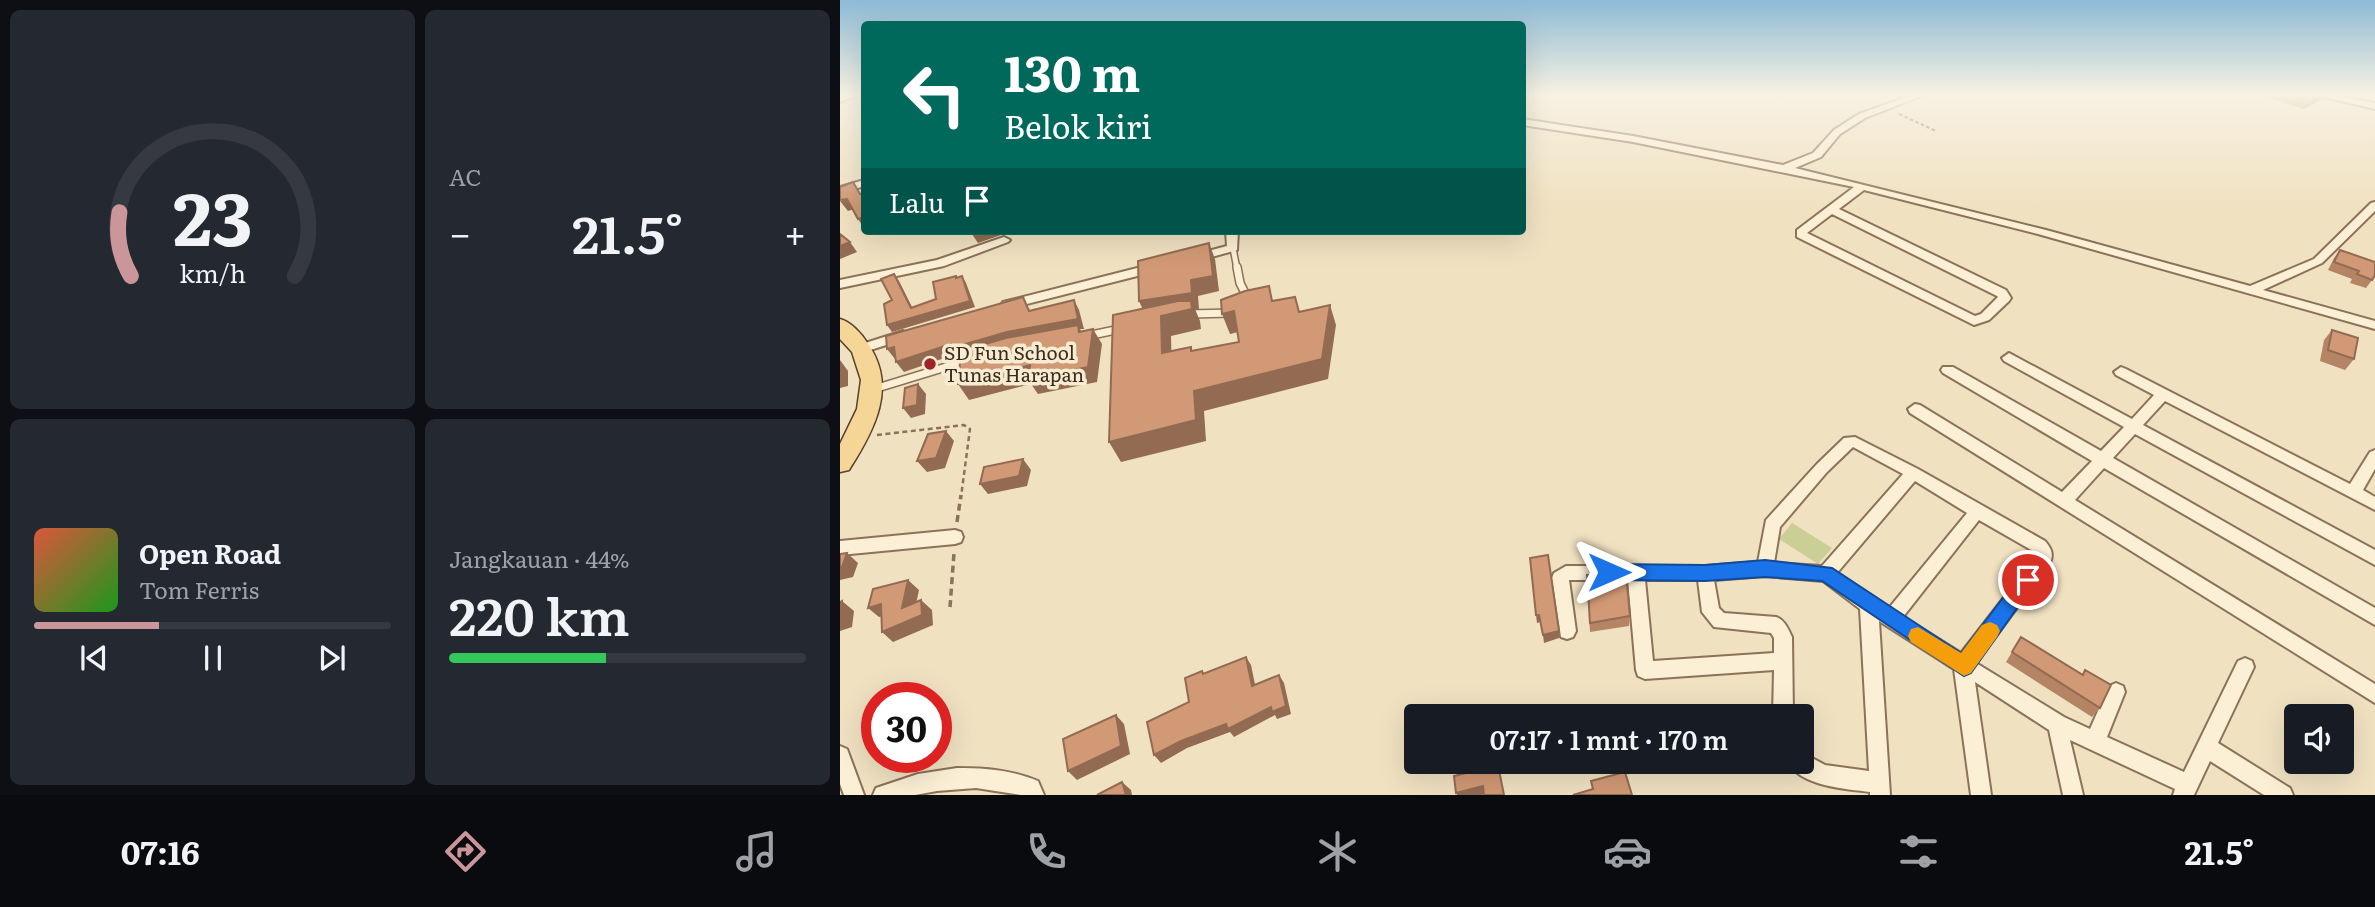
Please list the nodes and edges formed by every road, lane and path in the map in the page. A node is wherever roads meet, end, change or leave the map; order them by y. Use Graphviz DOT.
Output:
graph roads {
  1 [pos="1583,132"];
  2 [pos="1839,132"];
  3 [pos="1784,169"];
  4 [pos="861,183"];
  5 [pos="1861,186"];
  6 [pos="840,191"];
  7 [pos="2375,205"];
  8 [pos="1833,211"];
  9 [pos="1232,235"];
  10 [pos="1004,240"];
  11 [pos="1233,248"];
  12 [pos="840,284"];
  13 [pos="2249,290"];
  14 [pos="1249,307"];
  15 [pos="990,310"];
  16 [pos="1241,311"];
  17 [pos="1186,315"];
  18 [pos="2375,324"];
  19 [pos="840,326"];
  20 [pos="1131,326"];
  21 [pos="915,331"];
  22 [pos="1074,339"];
  23 [pos="861,349"];
  24 [pos="980,357"];
  25 [pos="2009,358"];
  26 [pos="1948,370"];
  27 [pos="2121,372"];
  28 [pos="873,389"];
  29 [pos="2162,394"];
  30 [pos="1915,409"];
  31 [pos="2133,426"];
  32 [pos="856,437"];
  33 [pos="2375,456"];
  34 [pos="2102,459"];
  35 [pos="840,463"];
  36 [pos="1913,473"];
  37 [pos="2353,493"];
  38 [pos="2064,501"];
  39 [pos="2375,504"];
  40 [pos="1976,511"];
  41 [pos="955,537"];
  42 [pos="840,548"];
  43 [pos="2375,558"];
  44 [pos="1765,569"];
  45 [pos="1636,572"];
  46 [pos="1705,573"];
  47 [pos="1826,573"];
  48 [pos="1869,605"];
  49 [pos="950,607"];
  50 [pos="2375,617"];
  51 [pos="1892,618"];
  52 [pos="1567,631"];
  53 [pos="1783,661"];
  54 [pos="1964,666"];
  55 [pos="2245,667"];
  56 [pos="2116,692"];
  57 [pos="2375,694"];
  58 [pos="1783,704"];
  59 [pos="2057,724"];
  60 [pos="2095,742"];
  61 [pos="2206,747"];
  62 [pos="840,756"];
  63 [pos="1814,771"];
  64 [pos="1879,789"];
  65 [pos="2185,790"];
  66 [pos="854,795"];
  67 [pos="883,795"];
  68 [pos="1034,795"];
  69 [pos="1981,795"];
  70 [pos="2073,795"];
  71 [pos="2283,795"];
  1 -- 3 [label="street"];
  2 -- 3 [label="street"];
  3 -- 5 [label="street"];
  4 -- 6 [label="street"];
  5 -- 8 [label="street"];
  5 -- 13 [label="street"];
  7 -- 13 [label="street"];
  8 -- 8 [label="street"];
  9 -- 11 [label="street"];
  10 -- 12 [label="street"];
  11 -- 14 [label="lane"];
  11 -- 15 [label="street"];
  13 -- 18 [label="street"];
  16 -- 17 [label="lane"];
  19 -- 23 [label="main road"];
  20 -- 22 [label="lane"];
  21 -- 23 [label="street"];
  23 -- 28 [label="main road"];
  24 -- 28 [label="lane"];
  25 -- 31 [label="street"];
  26 -- 34 [label="street"];
  27 -- 29 [label="street"];
  28 -- 32 [label="main road"];
  29 -- 31 [label="street"];
  29 -- 37 [label="street"];
  30 -- 38 [label="street"];
  31 -- 34 [label="street"];
  31 -- 43 [label="street"];
  32 -- 35 [label="main road"];
  32 -- 41 [label="path"];
  33 -- 37 [label="street"];
  34 -- 38 [label="street"];
  34 -- 50 [label="street"];
  36 -- 40 [label="street"];
  36 -- 44 [label="street"];
  36 -- 47 [label="street"];
  37 -- 39 [label="street"];
  38 -- 57 [label="street"];
  40 -- 51 [label="street"];
  40 -- 54 [label="street"];
  41 -- 42 [label="street"];
  41 -- 49 [label="path"];
  44 -- 46 [label="street"];
  44 -- 47 [label="street"];
  45 -- 46 [label="street"];
  45 -- 52 [label="street"];
  45 -- 53 [label="street"];
  46 -- 53 [label="street"];
  47 -- 48 [label="street"];
  48 -- 51 [label="street"];
  48 -- 64 [label="street"];
  51 -- 54 [label="street"];
  53 -- 58 [label="street"];
  54 -- 59 [label="street"];
  54 -- 69 [label="street"];
  55 -- 61 [label="street"];
  56 -- 60 [label="street"];
  59 -- 60 [label="street"];
  59 -- 70 [label="street"];
  60 -- 65 [label="street"];
  61 -- 65 [label="street"];
  61 -- 71 [label="street"];
  62 -- 66 [label="street"];
  63 -- 64 [label="street"];
  67 -- 68 [label="street"];
}
